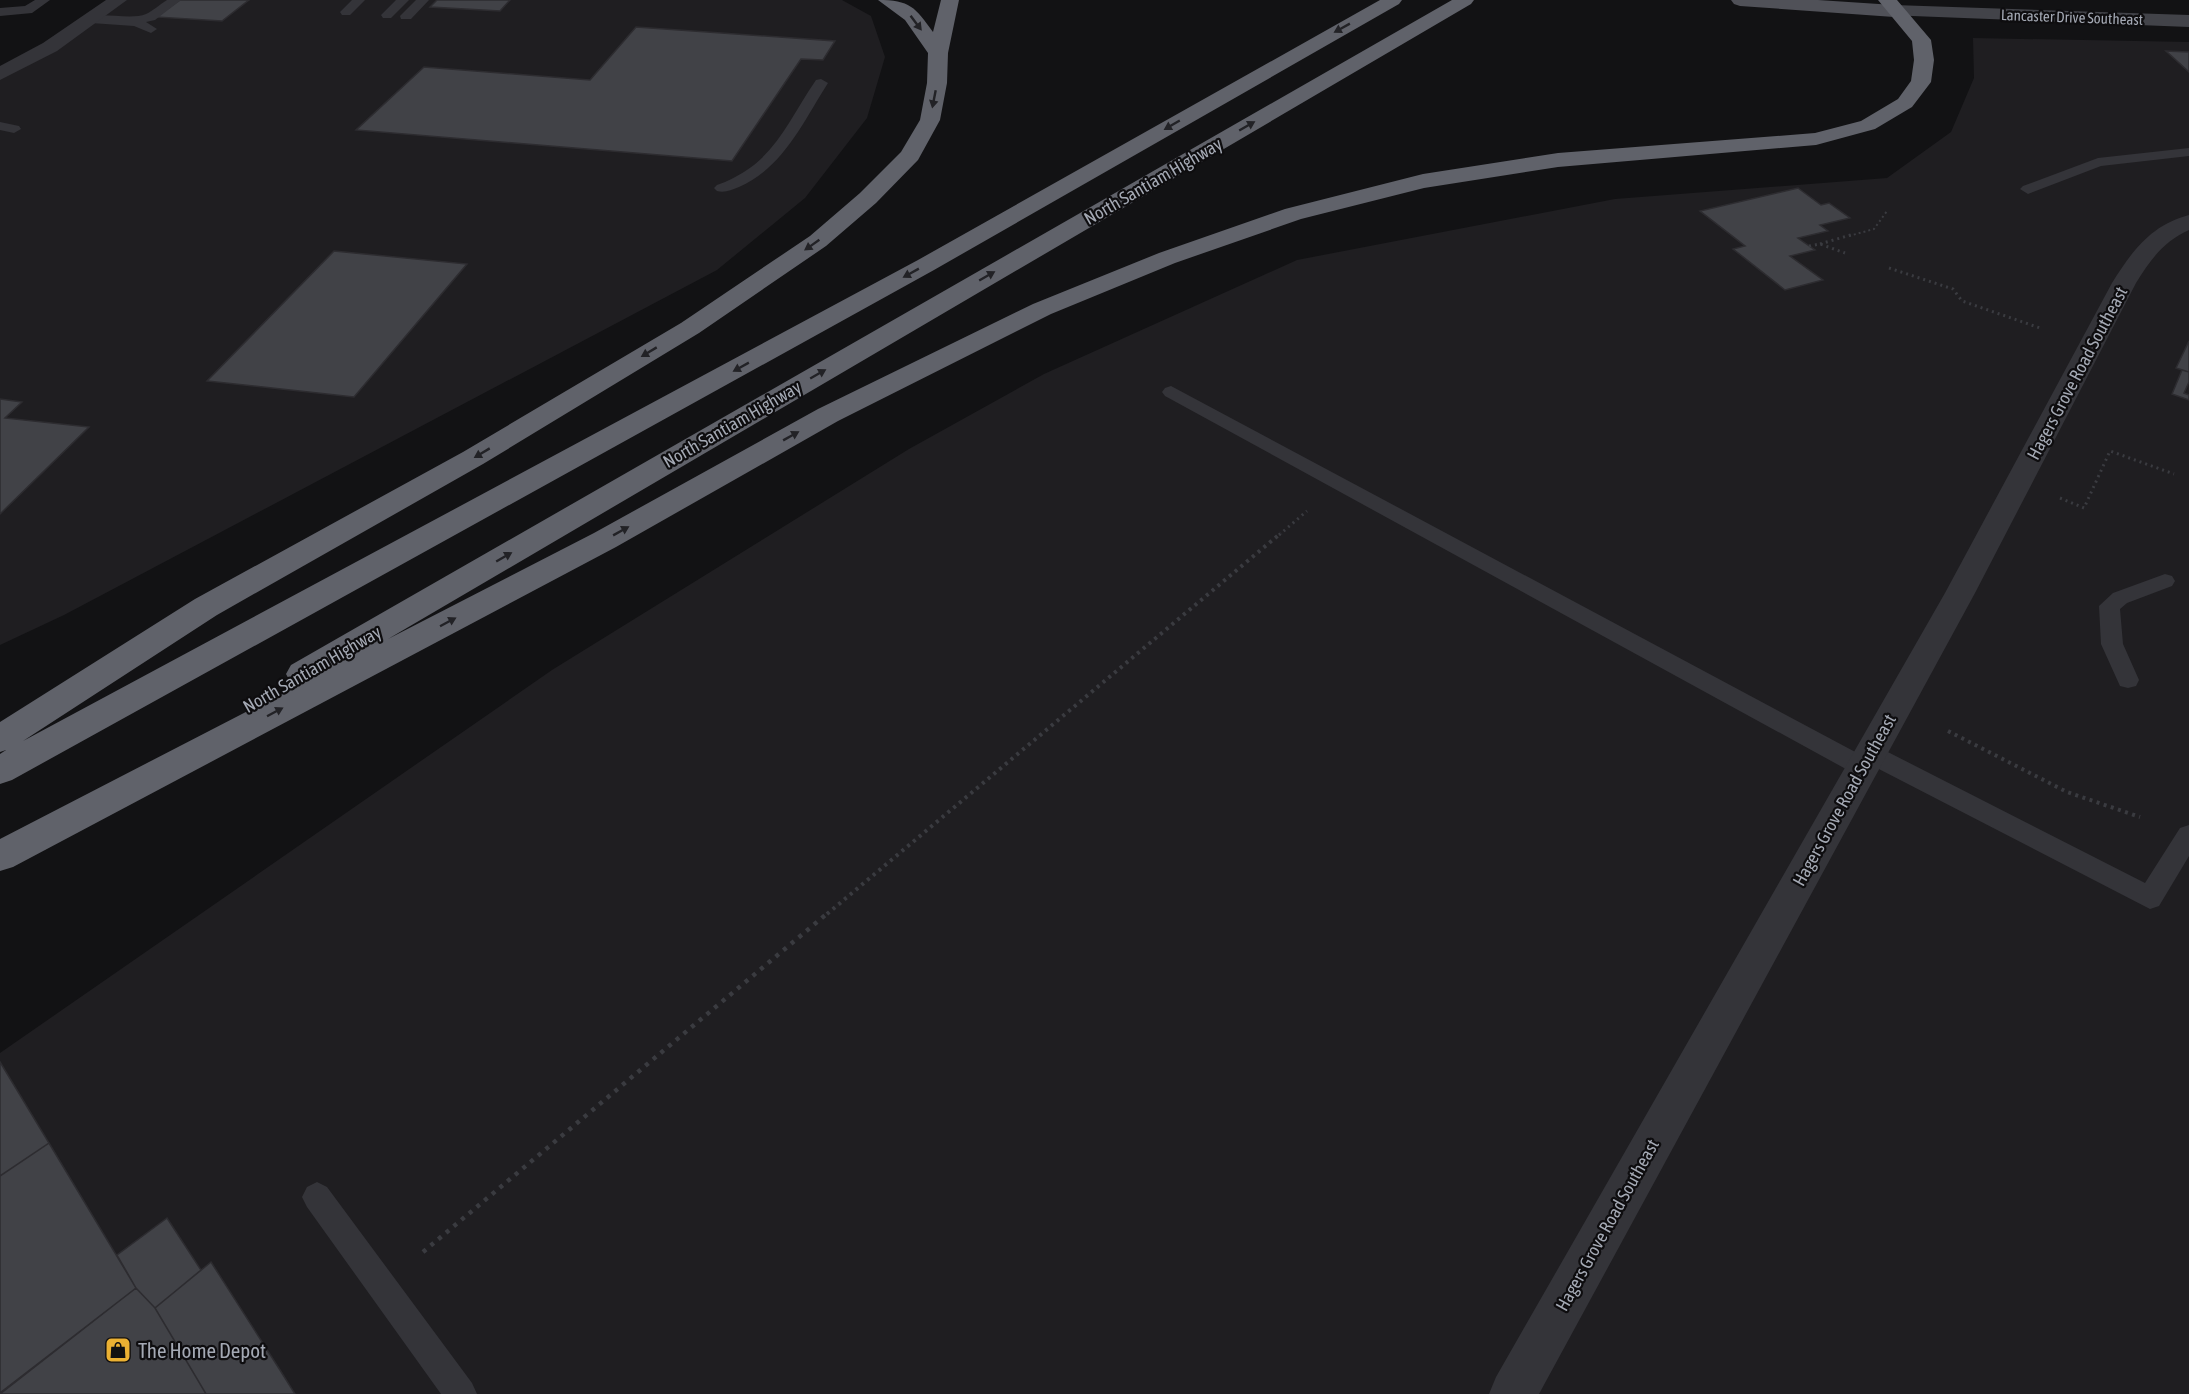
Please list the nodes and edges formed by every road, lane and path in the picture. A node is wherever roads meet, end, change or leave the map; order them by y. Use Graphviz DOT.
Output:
graph roads {
  1 [pos="44,0"];
  2 [pos="118,0"];
  3 [pos="175,0"];
  4 [pos="359,0"];
  5 [pos="403,0"];
  6 [pos="423,0"];
  7 [pos="887,0"];
  8 [pos="950,0"];
  9 [pos="1393,0"];
  10 [pos="1465,0"];
  11 [pos="1740,0"];
  12 [pos="0,3"];
  13 [pos="1890,6"];
  14 [pos="14,11"];
  15 [pos="0,12"];
  16 [pos="346,12"];
  17 [pos="387,15"];
  18 [pos="406,16"];
  19 [pos="91,19"];
  20 [pos="126,21"];
  21 [pos="2189,21"];
  22 [pos="151,29"];
  23 [pos="938,53"];
  24 [pos="0,74"];
  25 [pos="821,83"];
  26 [pos="2189,152"];
  27 [pos="722,189"];
  28 [pos="2028,189"];
  29 [pos="1887,211"];
  30 [pos="2189,223"];
  31 [pos="1820,244"];
  32 [pos="1809,246"];
  33 [pos="1845,252"];
  34 [pos="1888,268"];
  35 [pos="2040,328"];
  36 [pos="1171,392"];
  37 [pos="2174,474"];
  38 [pos="1341,484"];
  39 [pos="2059,498"];
  40 [pos="2165,581"];
  41 [pos="2128,680"];
  42 [pos="1948,731"];
  43 [pos="0,739"];
  44 [pos="1866,760"];
  45 [pos="0,770"];
  46 [pos="2140,817"];
  47 [pos="2189,835"];
  48 [pos="0,850"];
  49 [pos="0,856"];
  50 [pos="317,1197"];
  51 [pos="423,1252"];
  52 [pos="461,1394"];
  53 [pos="1513,1394"];
  1 -- 14 [label="lane"];
  2 -- 19 [label="street"];
  3 -- 20 [label="lane"];
  4 -- 16 [label="lane"];
  5 -- 17 [label="lane"];
  6 -- 18 [label="lane"];
  7 -- 23 [label="highway, one-way"];
  8 -- 23 [label="highway"];
  9 -- 45 [label="highway, one-way"];
  48 -- 10 [label="highway, North Santiam Highway, one-way"];
  11 -- 13 [label="main road, Lancaster Drive Southeast"];
  12 -- 14 [label="lane"];
  13 -- 21 [label="main road, Lancaster Drive Southeast"];
  49 -- 13 [label="highway, one-way"];
  14 -- 15 [label="lane"];
  19 -- 20 [label="lane"];
  19 -- 24 [label="street"];
  20 -- 22 [label="lane"];
  23 -- 43 [label="highway, one-way"];
  25 -- 27 [label="lane"];
  26 -- 28 [label="lane"];
  29 -- 31 [label="path"];
  30 -- 44 [label="street, Hagers Grove Road Southeast"];
  31 -- 32 [label="path"];
  31 -- 33 [label="path"];
  34 -- 35 [label="path"];
  36 -- 38 [label="lane"];
  37 -- 39 [label="path"];
  38 -- 44 [label="lane"];
  38 -- 51 [label="path"];
  40 -- 41 [label="lane"];
  42 -- 46 [label="path"];
  44 -- 47 [label="lane"];
  44 -- 53 [label="street, Hagers Grove Road Southeast"];
  50 -- 52 [label="lane"];
}
